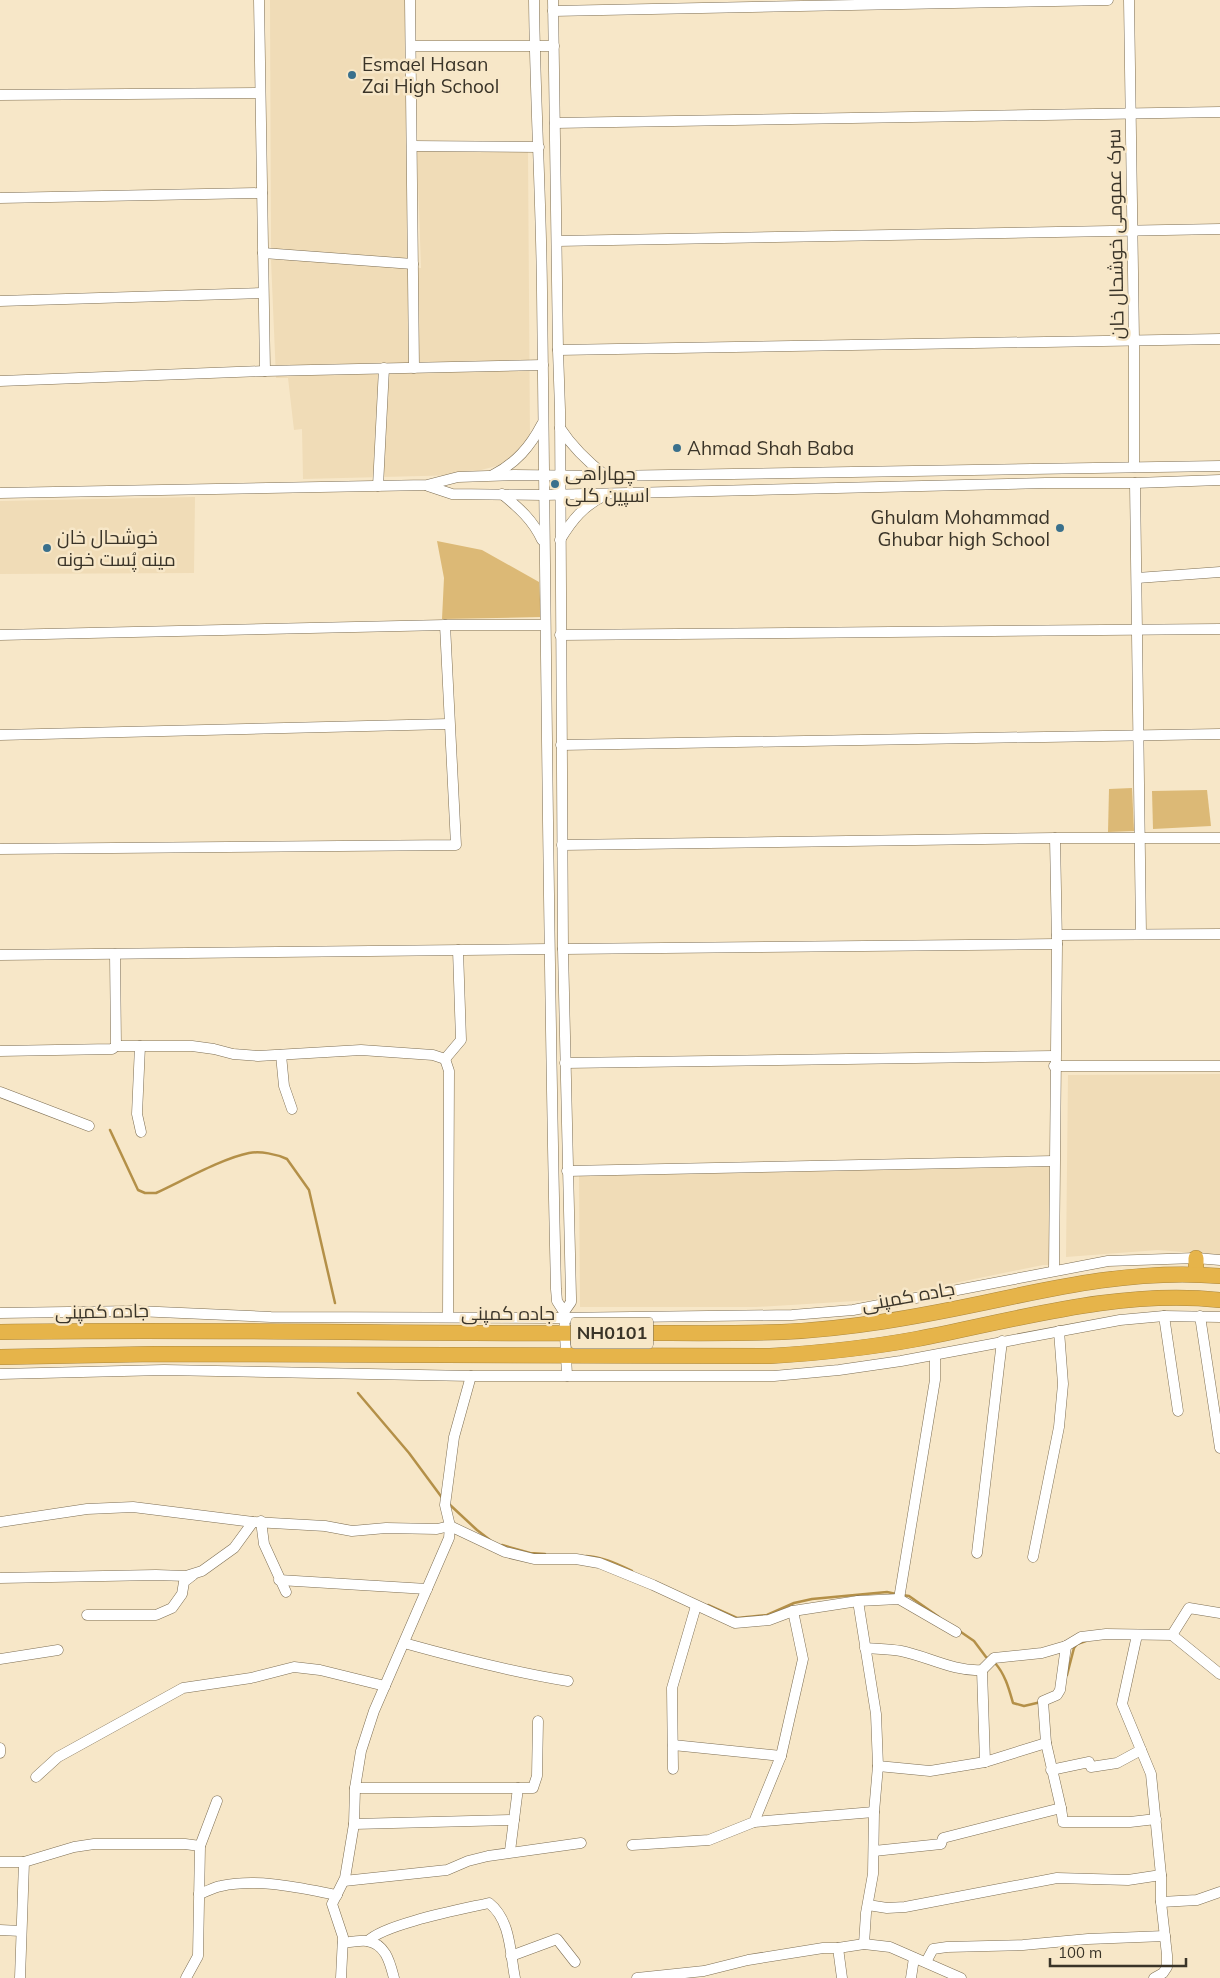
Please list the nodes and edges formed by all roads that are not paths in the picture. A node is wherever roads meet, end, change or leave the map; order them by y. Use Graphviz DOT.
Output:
graph roads {
  1 [pos="258,0"];
  2 [pos="410,0"];
  3 [pos="534,0"];
  4 [pos="553,0"];
  5 [pos="1108,0"];
  6 [pos="1129,0"];
  7 [pos="553,11"];
  8 [pos="411,46"];
  9 [pos="535,46"];
  10 [pos="554,46"];
  11 [pos="554,84"];
  12 [pos="537,86"];
  13 [pos="260,93"];
  14 [pos="0,95"];
  15 [pos="1220,112"];
  16 [pos="1131,114"];
  17 [pos="555,123"];
  18 [pos="412,146"];
  19 [pos="539,147"];
  20 [pos="262,193"];
  21 [pos="0,198"];
  22 [pos="1220,229"];
  23 [pos="1132,230"];
  24 [pos="557,241"];
  25 [pos="263,254"];
  26 [pos="413,264"];
  27 [pos="263,293"];
  28 [pos="0,301"];
  29 [pos="1220,339"];
  30 [pos="1134,340"];
  31 [pos="558,350"];
  32 [pos="543,365"];
  33 [pos="384,368"];
  34 [pos="414,368"];
  35 [pos="265,371"];
  36 [pos="0,381"];
  37 [pos="544,420"];
  38 [pos="560,428"];
  39 [pos="1220,466"];
  40 [pos="1134,467"];
  41 [pos="1047,468"];
  42 [pos="544,475"];
  43 [pos="559,475"];
  44 [pos="490,476"];
  45 [pos="606,476"];
  46 [pos="1220,480"];
  47 [pos="1046,483"];
  48 [pos="1136,483"];
  49 [pos="427,485"];
  50 [pos="378,486"];
  51 [pos="0,493"];
  52 [pos="502,494"];
  53 [pos="609,494"];
  54 [pos="544,495"];
  55 [pos="559,495"];
  56 [pos="560,540"];
  57 [pos="544,546"];
  58 [pos="1220,572"];
  59 [pos="1136,578"];
  60 [pos="545,624"];
  61 [pos="446,625"];
  62 [pos="1220,629"];
  63 [pos="1138,630"];
  64 [pos="0,635"];
  65 [pos="560,635"];
  66 [pos="449,724"];
  67 [pos="1220,734"];
  68 [pos="0,735"];
  69 [pos="1138,735"];
  70 [pos="561,745"];
  71 [pos="1055,838"];
  72 [pos="1140,838"];
  73 [pos="1220,838"];
  74 [pos="562,845"];
  75 [pos="0,849"];
  76 [pos="548,872"];
  77 [pos="562,872"];
  78 [pos="1141,934"];
  79 [pos="1220,934"];
  80 [pos="1057,940"];
  81 [pos="549,949"];
  82 [pos="563,949"];
  83 [pos="458,950"];
  84 [pos="115,954"];
  85 [pos="0,955"];
  86 [pos="551,1033"];
  87 [pos="565,1033"];
  88 [pos="116,1046"];
  89 [pos="140,1046"];
  90 [pos="0,1051"];
  91 [pos="281,1055"];
  92 [pos="445,1059"];
  93 [pos="1054,1061"];
  94 [pos="565,1063"];
  95 [pos="1220,1066"];
  96 [pos="0,1092"];
  97 [pos="292,1109"];
  98 [pos="89,1126"];
  99 [pos="142,1132"];
  100 [pos="1054,1161"];
  101 [pos="567,1171"];
  102 [pos="1196,1258"];
  103 [pos="1220,1260"];
  104 [pos="1054,1270"];
  105 [pos="1196,1274"];
  106 [pos="1220,1276"];
  107 [pos="1220,1300"];
  108 [pos="0,1313"];
  109 [pos="564,1315"];
  110 [pos="1164,1316"];
  111 [pos="1200,1316"];
  112 [pos="448,1317"];
  113 [pos="1220,1317"];
  114 [pos="1059,1331"];
  115 [pos="0,1332"];
  116 [pos="566,1334"];
  117 [pos="1002,1341"];
  118 [pos="935,1355"];
  119 [pos="566,1356"];
  120 [pos="0,1357"];
  121 [pos="0,1374"];
  122 [pos="471,1376"];
  123 [pos="567,1376"];
  124 [pos="1178,1411"];
  125 [pos="1220,1448"];
  126 [pos="0,1522"];
  127 [pos="257,1522"];
  128 [pos="450,1526"];
  129 [pos="977,1553"];
  130 [pos="1033,1557"];
  131 [pos="194,1574"];
  132 [pos="0,1578"];
  133 [pos="279,1580"];
  134 [pos="427,1589"];
  135 [pos="286,1592"];
  136 [pos="900,1599"];
  137 [pos="858,1601"];
  138 [pos="696,1606"];
  139 [pos="793,1611"];
  140 [pos="1220,1613"];
  141 [pos="88,1614"];
  142 [pos="956,1632"];
  143 [pos="1137,1635"];
  144 [pos="1172,1635"];
  145 [pos="404,1643"];
  146 [pos="1066,1646"];
  147 [pos="865,1648"];
  148 [pos="58,1650"];
  149 [pos="0,1659"];
  150 [pos="982,1670"];
  151 [pos="1220,1674"];
  152 [pos="568,1681"];
  153 [pos="385,1686"];
  154 [pos="538,1721"];
  155 [pos="1046,1743"];
  156 [pos="673,1745"];
  157 [pos="0,1748"];
  158 [pos="1141,1750"];
  159 [pos="0,1753"];
  160 [pos="781,1756"];
  161 [pos="984,1762"];
  162 [pos="878,1766"];
  163 [pos="673,1769"];
  164 [pos="1051,1770"];
  165 [pos="36,1777"];
  166 [pos="355,1788"];
  167 [pos="518,1788"];
  168 [pos="217,1801"];
  169 [pos="1062,1808"];
  170 [pos="874,1812"];
  171 [pos="1156,1819"];
  172 [pos="514,1820"];
  173 [pos="754,1822"];
  174 [pos="354,1824"];
  175 [pos="581,1843"];
  176 [pos="632,1845"];
  177 [pos="200,1846"];
  178 [pos="510,1851"];
  179 [pos="874,1851"];
  180 [pos="0,1862"];
  181 [pos="24,1862"];
  182 [pos="1161,1875"];
  183 [pos="344,1881"];
  184 [pos="1220,1892"];
  185 [pos="199,1894"];
  186 [pos="337,1895"];
  187 [pos="1161,1902"];
  188 [pos="868,1905"];
  189 [pos="0,1930"];
  190 [pos="21,1931"];
  191 [pos="1165,1936"];
  192 [pos="368,1941"];
  193 [pos="343,1943"];
  194 [pos="864,1944"];
  195 [pos="838,1948"];
  196 [pos="511,1956"];
  197 [pos="914,1958"];
  198 [pos="575,1962"];
  199 [pos="926,1962"];
  200 [pos="20,1978"];
  201 [pos="186,1978"];
  202 [pos="341,1978"];
  203 [pos="394,1978"];
  204 [pos="515,1978"];
  205 [pos="637,1978"];
  206 [pos="842,1978"];
  207 [pos="911,1978"];
  208 [pos="960,1978"];
  209 [pos="1154,1978"];
  1 -- 13 [label="street"];
  2 -- 8 [label="street"];
  3 -- 9 [label="street"];
  4 -- 7 [label="street"];
  5 -- 7 [label="street"];
  6 -- 16 [label="street, سرک عمومی خوشحال خان"];
  7 -- 10 [label="street"];
  8 -- 9 [label="street"];
  8 -- 18 [label="street"];
  9 -- 10 [label="street"];
  9 -- 12 [label="street"];
  10 -- 11 [label="street"];
  11 -- 12 [label="street"];
  11 -- 17 [label="street"];
  12 -- 19 [label="street"];
  13 -- 14 [label="street"];
  13 -- 20 [label="street"];
  15 -- 16 [label="street"];
  16 -- 17 [label="street"];
  16 -- 23 [label="street, سرک عمومی خوشحال خان"];
  17 -- 24 [label="street"];
  18 -- 19 [label="street"];
  18 -- 26 [label="street"];
  19 -- 32 [label="street"];
  20 -- 21 [label="street"];
  20 -- 25 [label="street"];
  22 -- 23 [label="street"];
  23 -- 24 [label="street"];
  23 -- 30 [label="street, سرک عمومی خوشحال خان"];
  24 -- 31 [label="street"];
  25 -- 26 [label="street"];
  25 -- 27 [label="street"];
  26 -- 34 [label="street"];
  27 -- 28 [label="street"];
  27 -- 35 [label="street"];
  29 -- 30 [label="street"];
  30 -- 31 [label="street"];
  30 -- 40 [label="street, سرک عمومی خوشحال خان"];
  31 -- 38 [label="street"];
  32 -- 34 [label="street"];
  32 -- 37 [label="street"];
  33 -- 34 [label="street"];
  33 -- 35 [label="street"];
  33 -- 50 [label="street"];
  35 -- 36 [label="street"];
  37 -- 42 [label="street"];
  37 -- 44 [label="street"];
  38 -- 43 [label="street"];
  38 -- 45 [label="street"];
  39 -- 40 [label="street"];
  40 -- 41 [label="street"];
  41 -- 45 [label="street"];
  41 -- 47 [label="street"];
  42 -- 43 [label="street"];
  42 -- 44 [label="street"];
  42 -- 54 [label="street"];
  43 -- 45 [label="street"];
  43 -- 55 [label="street"];
  44 -- 49 [label="street"];
  46 -- 48 [label="street"];
  47 -- 48 [label="street"];
  47 -- 53 [label="street"];
  48 -- 59 [label="street"];
  49 -- 50 [label="street"];
  49 -- 52 [label="street"];
  50 -- 51 [label="street"];
  52 -- 54 [label="street"];
  52 -- 57 [label="street"];
  53 -- 55 [label="street"];
  53 -- 56 [label="street"];
  54 -- 55 [label="street"];
  54 -- 57 [label="street"];
  55 -- 56 [label="street"];
  56 -- 65 [label="street"];
  57 -- 60 [label="street"];
  58 -- 59 [label="street"];
  59 -- 63 [label="street"];
  60 -- 61 [label="street"];
  60 -- 76 [label="street"];
  61 -- 64 [label="street"];
  61 -- 66 [label="street"];
  62 -- 63 [label="street"];
  63 -- 65 [label="street"];
  63 -- 69 [label="street"];
  65 -- 70 [label="street"];
  66 -- 68 [label="street"];
  66 -- 75 [label="street"];
  67 -- 69 [label="street"];
  69 -- 70 [label="street"];
  69 -- 72 [label="street"];
  70 -- 74 [label="street"];
  71 -- 72 [label="street"];
  71 -- 74 [label="street"];
  71 -- 80 [label="street"];
  72 -- 73 [label="street"];
  72 -- 78 [label="street"];
  74 -- 77 [label="street"];
  76 -- 77 [label="street"];
  76 -- 81 [label="street"];
  77 -- 82 [label="street"];
  78 -- 79 [label="street"];
  78 -- 80 [label="street"];
  80 -- 82 [label="street"];
  80 -- 93 [label="street"];
  81 -- 83 [label="street"];
  81 -- 86 [label="street"];
  82 -- 87 [label="street"];
  83 -- 84 [label="street"];
  83 -- 92 [label="street"];
  84 -- 85 [label="street"];
  84 -- 88 [label="street"];
  86 -- 87 [label="street"];
  86 -- 109 [label="street"];
  87 -- 94 [label="street"];
  88 -- 89 [label="street"];
  88 -- 90 [label="street"];
  89 -- 91 [label="street"];
  89 -- 99 [label="street"];
  91 -- 92 [label="street"];
  91 -- 97 [label="street"];
  92 -- 112 [label="street"];
  93 -- 94 [label="street"];
  93 -- 95 [label="street"];
  93 -- 100 [label="street"];
  94 -- 101 [label="street"];
  96 -- 98 [label="street"];
  100 -- 101 [label="street"];
  100 -- 104 [label="street"];
  101 -- 109 [label="street"];
  102 -- 103 [label="street"];
  102 -- 104 [label="street"];
  102 -- 105 [label="highway"];
  104 -- 109 [label="street"];
  105 -- 106 [label="highway, جاده کمپنی / NH0101"];
  105 -- 116 [label="highway, جاده کمپنی / NH0101"];
  107 -- 119 [label="highway, NH0101"];
  108 -- 112 [label="street"];
  109 -- 112 [label="street"];
  109 -- 116 [label="street"];
  110 -- 111 [label="street"];
  110 -- 114 [label="street"];
  110 -- 124 [label="street"];
  111 -- 113 [label="street"];
  111 -- 125 [label="street"];
  114 -- 117 [label="street"];
  114 -- 130 [label="street"];
  115 -- 116 [label="highway, جاده کمپنی / NH0101"];
  116 -- 119 [label="street"];
  117 -- 118 [label="street"];
  117 -- 129 [label="street"];
  118 -- 123 [label="street"];
  118 -- 136 [label="street"];
  119 -- 120 [label="highway, NH0101"];
  119 -- 123 [label="street"];
  121 -- 122 [label="street"];
  122 -- 123 [label="street"];
  122 -- 128 [label="street"];
  126 -- 127 [label="street"];
  127 -- 128 [label="street"];
  127 -- 131 [label="street"];
  127 -- 133 [label="street"];
  128 -- 134 [label="street"];
  128 -- 138 [label="street"];
  131 -- 132 [label="street"];
  131 -- 141 [label="street"];
  133 -- 134 [label="street"];
  133 -- 135 [label="street"];
  134 -- 145 [label="street"];
  136 -- 137 [label="street"];
  136 -- 142 [label="street"];
  137 -- 139 [label="street"];
  137 -- 147 [label="street"];
  138 -- 139 [label="street"];
  138 -- 156 [label="street"];
  139 -- 160 [label="street"];
  140 -- 144 [label="street"];
  143 -- 144 [label="street"];
  143 -- 146 [label="street"];
  143 -- 158 [label="street"];
  144 -- 151 [label="street"];
  145 -- 152 [label="street"];
  145 -- 153 [label="street"];
  146 -- 150 [label="street"];
  146 -- 155 [label="street"];
  147 -- 150 [label="street"];
  147 -- 162 [label="street"];
  148 -- 149 [label="street"];
  150 -- 161 [label="street"];
  153 -- 165 [label="street"];
  153 -- 166 [label="street"];
  154 -- 167 [label="street"];
  155 -- 161 [label="street"];
  155 -- 164 [label="street"];
  156 -- 160 [label="street"];
  156 -- 163 [label="street"];
  157 -- 159 [label="street"];
  158 -- 164 [label="street"];
  158 -- 171 [label="street"];
  160 -- 173 [label="street"];
  161 -- 162 [label="street"];
  162 -- 170 [label="street"];
  164 -- 169 [label="street"];
  166 -- 167 [label="street"];
  166 -- 174 [label="street"];
  167 -- 172 [label="street"];
  168 -- 177 [label="street"];
  169 -- 171 [label="street"];
  169 -- 179 [label="street"];
  170 -- 173 [label="street"];
  170 -- 179 [label="street"];
  171 -- 182 [label="street"];
  172 -- 174 [label="street"];
  172 -- 178 [label="street"];
  173 -- 176 [label="street"];
  174 -- 183 [label="street"];
  175 -- 178 [label="street"];
  177 -- 181 [label="street"];
  177 -- 185 [label="street"];
  178 -- 183 [label="street"];
  179 -- 188 [label="street"];
  180 -- 181 [label="street"];
  181 -- 190 [label="street"];
  182 -- 187 [label="street"];
  182 -- 188 [label="street"];
  183 -- 186 [label="street"];
  184 -- 187 [label="street"];
  185 -- 186 [label="street"];
  185 -- 201 [label="street"];
  186 -- 193 [label="street"];
  187 -- 191 [label="street"];
  188 -- 194 [label="street"];
  189 -- 190 [label="street"];
  190 -- 200 [label="street"];
  191 -- 199 [label="street"];
  191 -- 209 [label="street"];
  192 -- 193 [label="street"];
  192 -- 196 [label="street"];
  192 -- 203 [label="street"];
  193 -- 202 [label="street"];
  194 -- 195 [label="street"];
  194 -- 197 [label="street"];
  195 -- 205 [label="street"];
  195 -- 206 [label="street"];
  196 -- 198 [label="street"];
  196 -- 204 [label="street"];
  197 -- 199 [label="street"];
  197 -- 207 [label="street"];
  199 -- 208 [label="street"];
}
